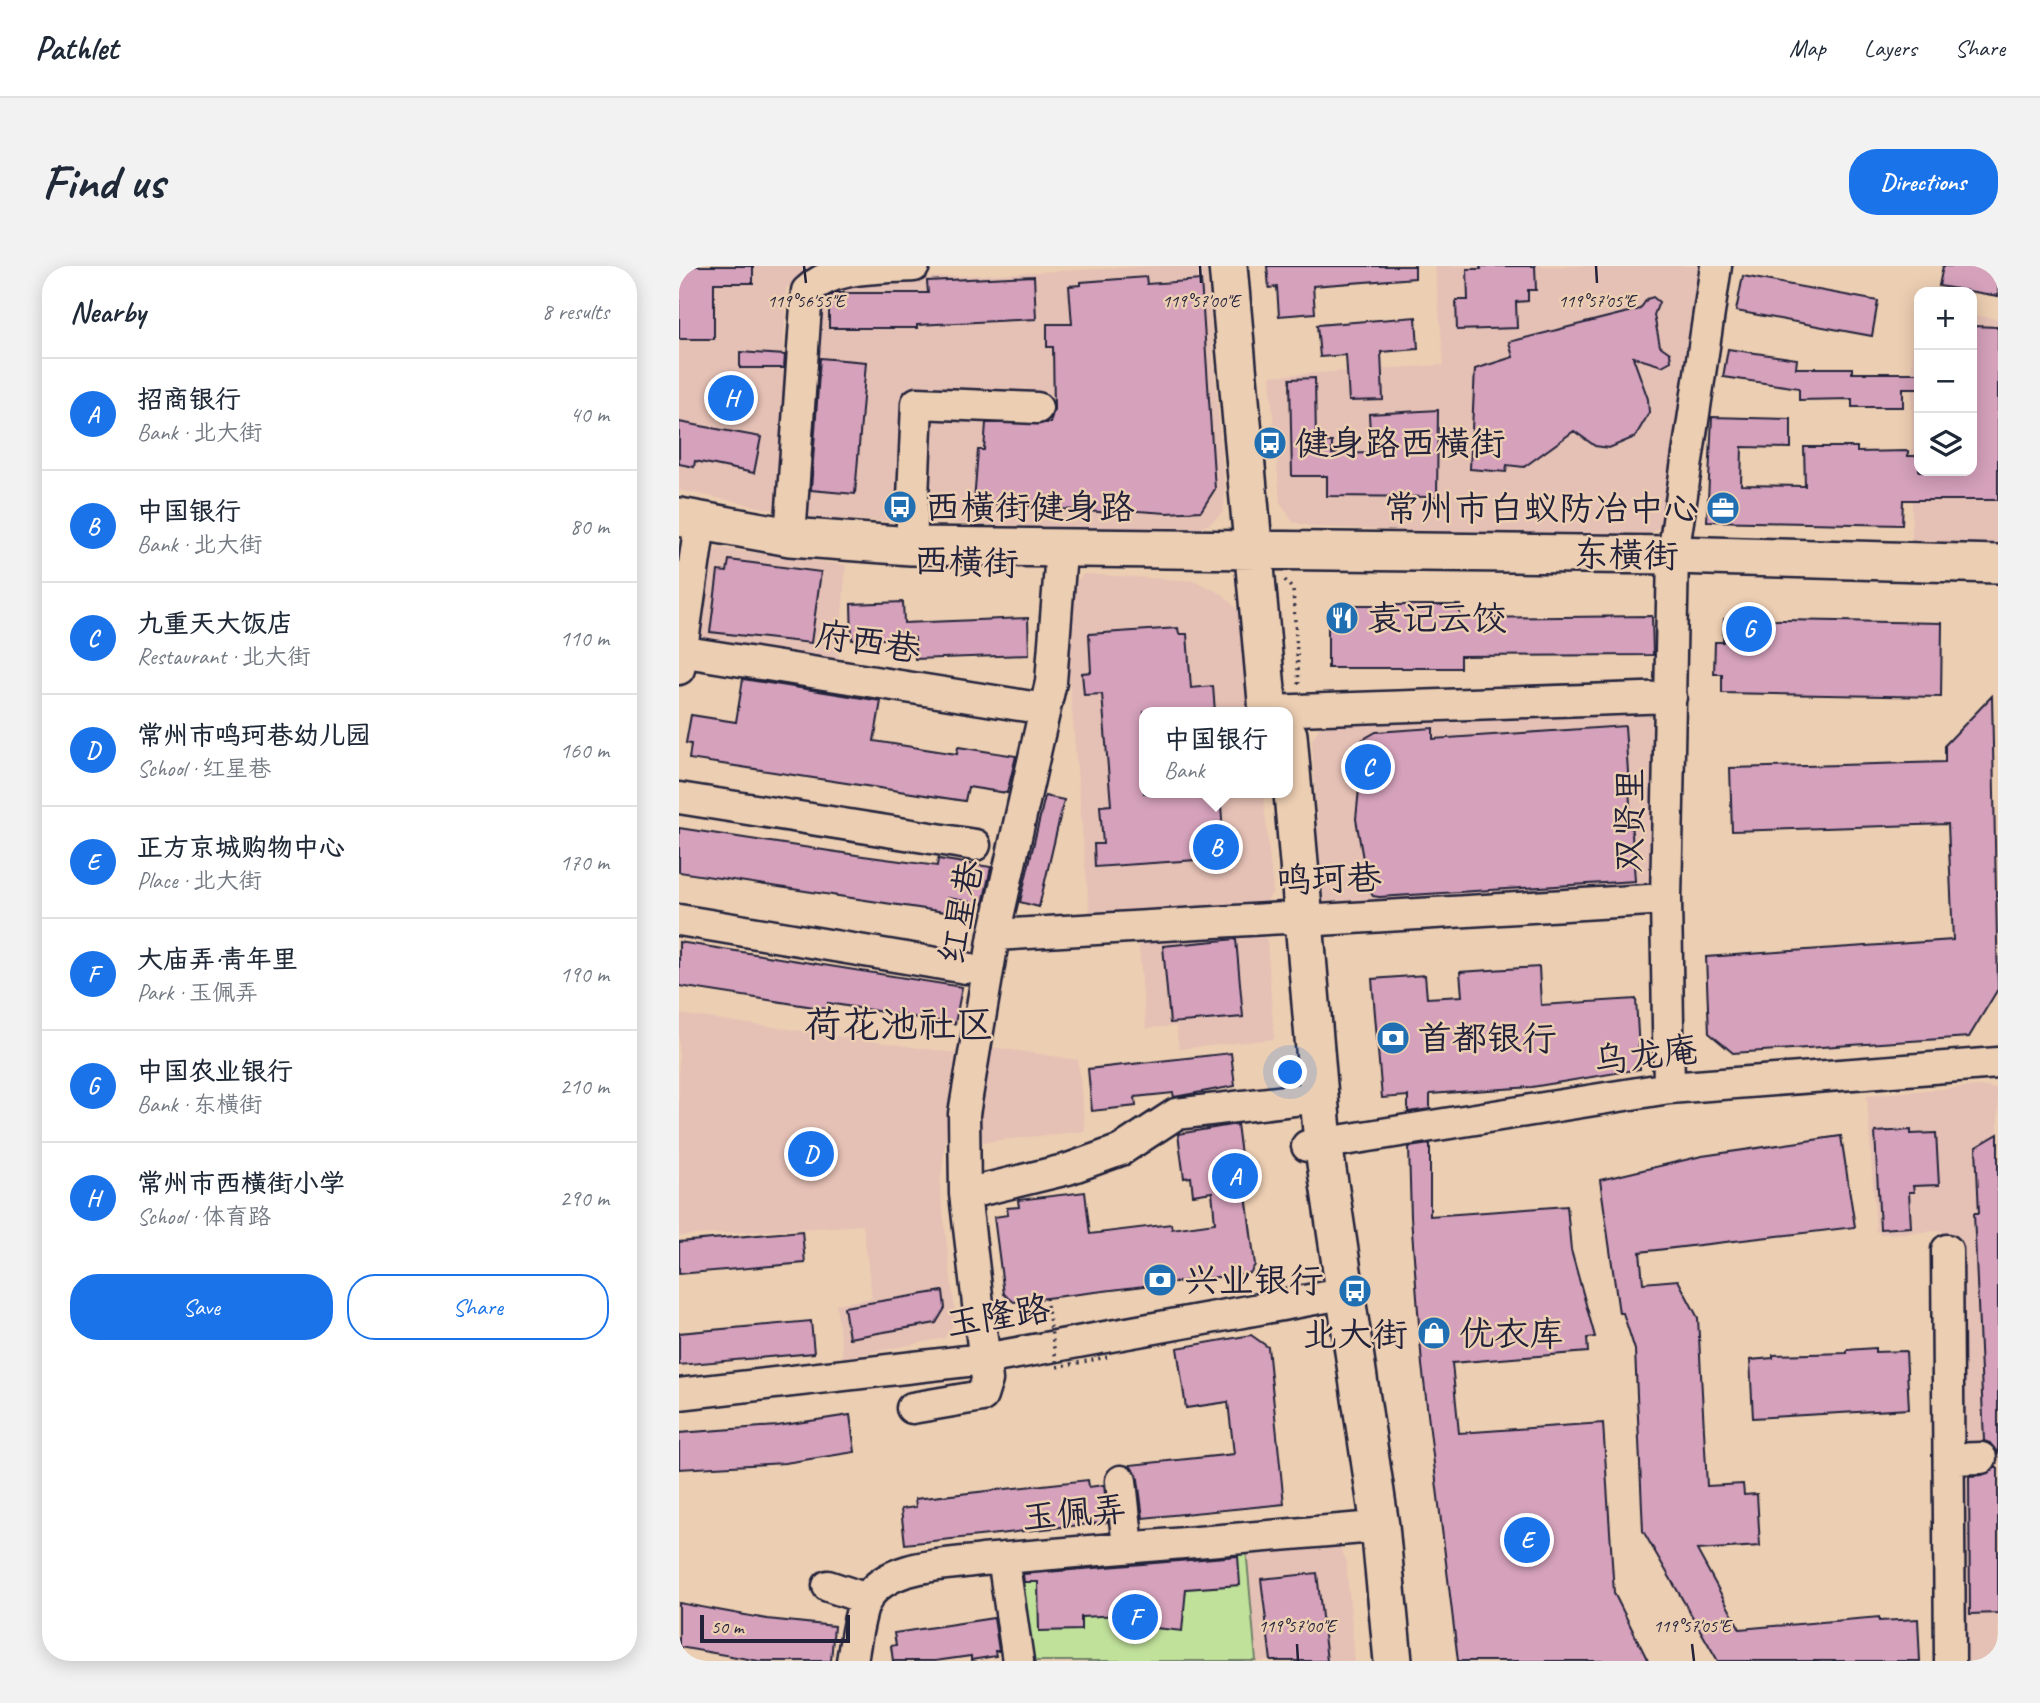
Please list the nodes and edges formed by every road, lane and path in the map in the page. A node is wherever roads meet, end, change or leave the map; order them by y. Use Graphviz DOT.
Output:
graph roads {
  1 [pos="914,266"];
  2 [pos="1228,266"];
  3 [pos="1247,266"];
  4 [pos="1717,266"];
  5 [pos="1037,408"];
  6 [pos="685,529"];
  7 [pos="790,537"];
  8 [pos="911,547"];
  9 [pos="1264,558"];
  10 [pos="1673,563"];
  11 [pos="1998,564"];
  12 [pos="1060,566"];
  13 [pos="1998,580"];
  14 [pos="680,657"];
  15 [pos="1671,698"];
  16 [pos="1278,707"];
  17 [pos="1045,709"];
  18 [pos="1293,715"];
  19 [pos="1276,798"];
  20 [pos="1285,798"];
  21 [pos="679,799"];
  22 [pos="975,845"];
  23 [pos="1666,899"];
  24 [pos="679,920"];
  25 [pos="1294,920"];
  26 [pos="994,935"];
  27 [pos="966,968"];
  28 [pos="1998,1063"];
  29 [pos="1669,1088"];
  30 [pos="1302,1099"];
  31 [pos="1315,1144"];
  32 [pos="965,1194"];
  33 [pos="1947,1250"];
  34 [pos="1326,1297"];
  35 [pos="1046,1298"];
  36 [pos="1107,1357"];
  37 [pos="984,1359"];
  38 [pos="679,1394"];
  39 [pos="912,1408"];
  40 [pos="1981,1458"];
  41 [pos="1949,1459"];
  42 [pos="1121,1481"];
  43 [pos="1363,1528"];
  44 [pos="1128,1547"];
  45 [pos="1003,1558"];
  46 [pos="828,1586"];
  47 [pos="867,1599"];
  48 [pos="852,1661"];
  49 [pos="1019,1661"];
  50 [pos="1375,1661"];
  51 [pos="1393,1661"];
  52 [pos="1950,1661"];
  1 -- 7 [label="street"];
  2 -- 9 [label="main road"];
  3 -- 9 [label="main road"];
  4 -- 10 [label="street, 双贤里"];
  5 -- 8 [label="street"];
  6 -- 7 [label="main road, 西横街"];
  6 -- 12 [label="main road, 西横街"];
  6 -- 14 [label="street"];
  7 -- 8 [label="main road, 西横街"];
  8 -- 9 [label="main road, 西横街"];
  9 -- 10 [label="main road, 东横街"];
  9 -- 12 [label="main road, 西横街"];
  9 -- 16 [label="main road"];
  10 -- 11 [label="main road, 东横街"];
  10 -- 13 [label="main road, 东横街"];
  10 -- 15 [label="street, 双贤里"];
  12 -- 17 [label="street, 红星巷"];
  14 -- 17 [label="street, 府西巷"];
  15 -- 18 [label="street"];
  15 -- 23 [label="street, 双贤里"];
  17 -- 26 [label="street, 红星巷"];
  19 -- 25 [label="main road"];
  20 -- 25 [label="main road"];
  21 -- 22 [label="street"];
  23 -- 25 [label="street, 鸣珂巷"];
  23 -- 29 [label="street, 双贤里"];
  24 -- 27 [label="street"];
  25 -- 26 [label="street, 鸣珂巷"];
  25 -- 30 [label="main road"];
  25 -- 31 [label="main road"];
  26 -- 32 [label="street, 红星巷"];
  28 -- 29 [label="street, 乌龙庵"];
  29 -- 31 [label="street, 乌龙庵"];
  30 -- 31 [label="main road"];
  30 -- 32 [label="street"];
  31 -- 34 [label="main road"];
  31 -- 51 [label="main road"];
  32 -- 37 [label="street, 红星巷"];
  33 -- 41 [label="street"];
  34 -- 37 [label="street, 玉隆路"];
  34 -- 43 [label="main road"];
  35 -- 36 [label="path, bridge"];
  37 -- 38 [label="street, 玉隆路"];
  37 -- 39 [label="street, 红星巷"];
  40 -- 41 [label="street"];
  41 -- 52 [label="street"];
  42 -- 44 [label="street"];
  43 -- 44 [label="street, 玉佩弄"];
  43 -- 50 [label="main road"];
  44 -- 45 [label="street, 玉佩弄"];
  45 -- 47 [label="street, 玉佩弄"];
  45 -- 49 [label="street"];
  46 -- 47 [label="street"];
  47 -- 48 [label="street"];
}
